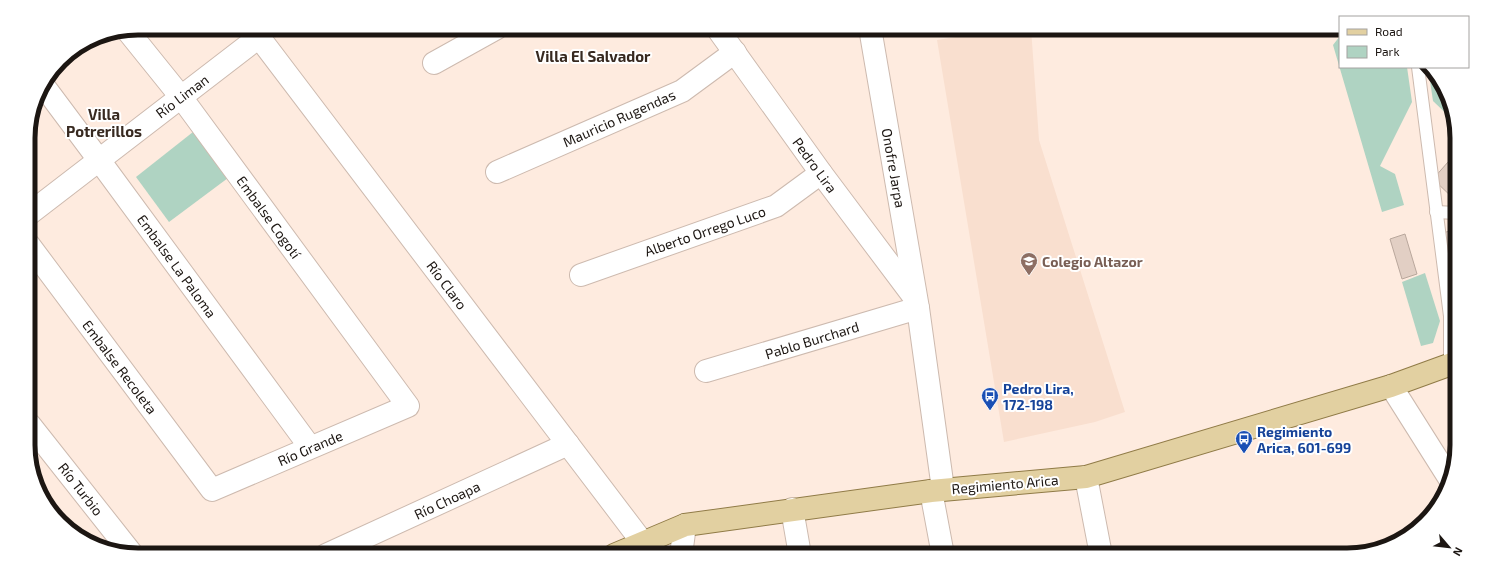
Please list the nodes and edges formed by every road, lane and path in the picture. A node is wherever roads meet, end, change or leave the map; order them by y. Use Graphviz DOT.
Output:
graph roads {
  1 [pos="131,35"];
  2 [pos="254,35"];
  3 [pos="258,35"];
  4 [pos="484,35"];
  5 [pos="722,35"];
  6 [pos="871,35"];
  7 [pos="735,52"];
  8 [pos="434,62"];
  9 [pos="1418,68"];
  10 [pos="47,90"];
  11 [pos="182,97"];
  12 [pos="99,160"];
  13 [pos="497,172"];
  14 [pos="821,173"];
  15 [pos="35,209"];
  16 [pos="1436,212"];
  17 [pos="1450,213"];
  18 [pos="35,252"];
  19 [pos="1450,274"];
  20 [pos="581,275"];
  21 [pos="917,304"];
  22 [pos="1450,367"];
  23 [pos="706,371"];
  24 [pos="1391,386"];
  25 [pos="408,406"];
  26 [pos="35,431"];
  27 [pos="568,444"];
  28 [pos="310,447"];
  29 [pos="1446,473"];
  30 [pos="1086,477"];
  31 [pos="212,490"];
  32 [pos="937,490"];
  33 [pos="792,509"];
  34 [pos="685,525"];
  35 [pos="643,543"];
  36 [pos="127,547"];
  37 [pos="341,548"];
  38 [pos="631,548"];
  39 [pos="682,548"];
  40 [pos="799,548"];
  41 [pos="942,548"];
  42 [pos="1100,548"];
  1 -- 11 [label="street, Embalse Cogotí"];
  2 -- 11 [label="street, Río Liman"];
  3 -- 27 [label="street, Río Claro"];
  4 -- 8 [label="street"];
  5 -- 7 [label="street, Pedro Lira"];
  6 -- 21 [label="street, Onofre Jarpa"];
  7 -- 13 [label="street, Mauricio Rugendas"];
  7 -- 14 [label="street, Pedro Lira"];
  9 -- 16 [label="lane"];
  10 -- 12 [label="street, Embalse La Paloma"];
  11 -- 12 [label="street, Río Liman"];
  11 -- 25 [label="street, Embalse Cogotí"];
  12 -- 15 [label="street, Río Liman"];
  12 -- 28 [label="street, Embalse La Paloma"];
  14 -- 20 [label="street, Alberto Orrego Luco"];
  14 -- 21 [label="street, Pedro Lira"];
  16 -- 17 [label="lane"];
  16 -- 19 [label="lane"];
  18 -- 31 [label="street, Embalse Recoleta"];
  21 -- 23 [label="street, Pablo Burchard"];
  21 -- 32 [label="street, Pedro Lira"];
  22 -- 24 [label="main road, Regimiento Arica"];
  24 -- 29 [label="street"];
  24 -- 30 [label="main road, Regimiento Arica"];
  25 -- 28 [label="street, Río Grande"];
  26 -- 36 [label="street, Río Turbio"];
  27 -- 35 [label="street, Río Claro"];
  27 -- 37 [label="street, Río Choapa"];
  28 -- 31 [label="street, Río Grande"];
  30 -- 32 [label="main road, Regimiento Arica"];
  30 -- 42 [label="street"];
  32 -- 33 [label="main road, Regimiento Arica"];
  32 -- 41 [label="street, Pedro Lira"];
  33 -- 34 [label="main road, Regimiento Arica"];
  33 -- 40 [label="street"];
  34 -- 35 [label="main road, Regimiento Arica"];
  34 -- 39 [label="street"];
  35 -- 38 [label="main road, Regimiento Arica"];
}
